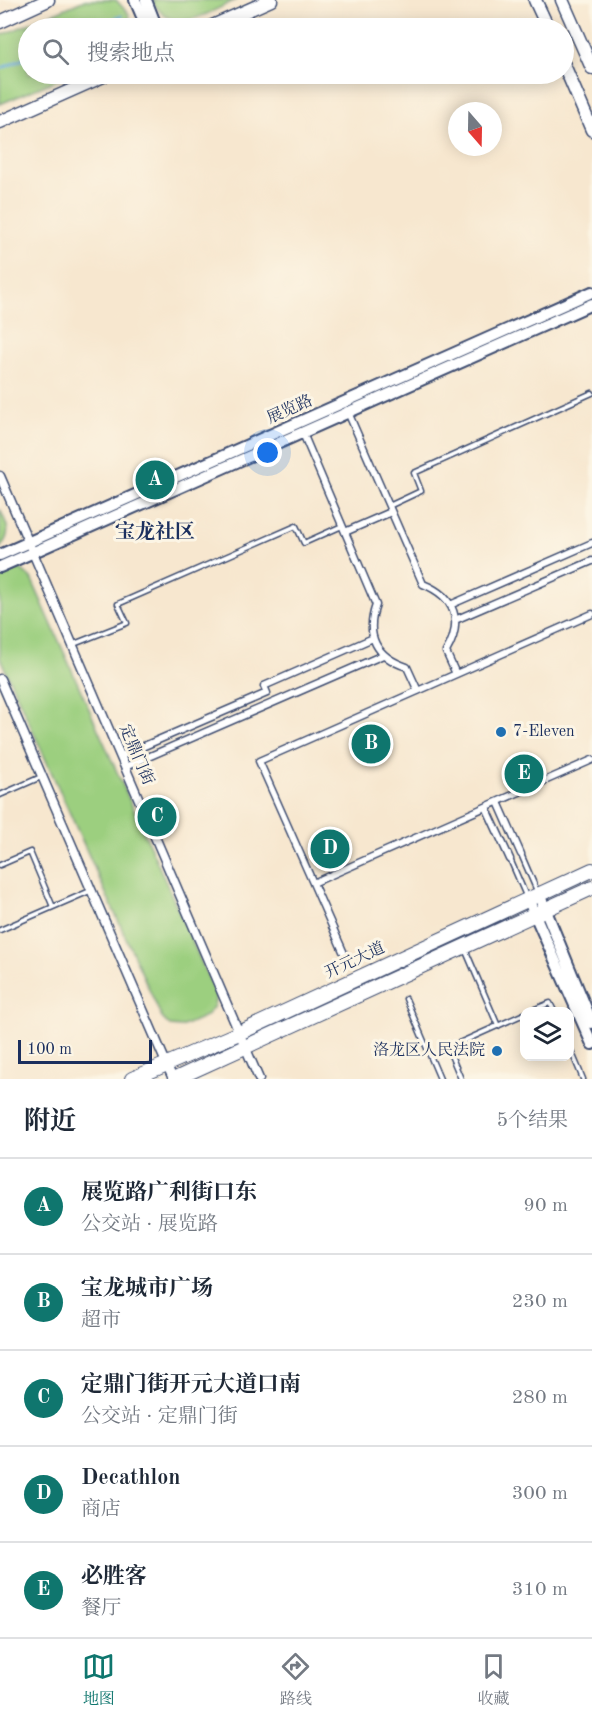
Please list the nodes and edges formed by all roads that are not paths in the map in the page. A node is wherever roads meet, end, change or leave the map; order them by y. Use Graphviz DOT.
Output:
graph roads {
  1 [pos="48,0"];
  2 [pos="135,0"];
  3 [pos="146,0"];
  4 [pos="271,0"];
  5 [pos="535,0"];
  6 [pos="562,0"];
  7 [pos="143,18"];
  8 [pos="154,18"];
  9 [pos="230,18"];
  10 [pos="543,18"];
  11 [pos="570,18"];
  12 [pos="0,22"];
  13 [pos="574,27"];
  14 [pos="592,68"];
  15 [pos="86,84"];
  16 [pos="572,84"];
  17 [pos="0,122"];
  18 [pos="592,130"];
  19 [pos="592,292"];
  20 [pos="592,304"];
  21 [pos="592,393"];
  22 [pos="346,407"];
  23 [pos="301,427"];
  24 [pos="0,476"];
  25 [pos="390,509"];
  26 [pos="344,529"];
  27 [pos="592,543"];
  28 [pos="32,547"];
  29 [pos="0,555"];
  30 [pos="592,561"];
  31 [pos="0,567"];
  32 [pos="450,605"];
  33 [pos="592,614"];
  34 [pos="455,621"];
  35 [pos="373,638"];
  36 [pos="73,644"];
  37 [pos="383,655"];
  38 [pos="456,674"];
  39 [pos="0,680"];
  40 [pos="418,691"];
  41 [pos="120,756"];
  42 [pos="592,760"];
  43 [pos="125,767"];
  44 [pos="42,777"];
  45 [pos="0,795"];
  46 [pos="498,802"];
  47 [pos="486,807"];
  48 [pos="521,854"];
  49 [pos="510,859"];
  50 [pos="0,865"];
  51 [pos="592,870"];
  52 [pos="314,883"];
  53 [pos="592,888"];
  54 [pos="91,890"];
  55 [pos="533,897"];
  56 [pos="53,907"];
  57 [pos="540,912"];
  58 [pos="0,930"];
  59 [pos="464,946"];
  60 [pos="346,958"];
  61 [pos="406,999"];
  62 [pos="540,1007"];
  63 [pos="552,1007"];
  64 [pos="520,1016"];
  65 [pos="592,1023"];
  66 [pos="498,1026"];
  67 [pos="238,1033"];
  68 [pos="592,1044"];
  69 [pos="245,1047"];
  70 [pos="574,1058"];
  71 [pos="166,1064"];
  72 [pos="132,1079"];
  73 [pos="174,1079"];
  74 [pos="259,1079"];
  75 [pos="440,1079"];
  76 [pos="461,1079"];
  77 [pos="583,1079"];
  1 -- 12 [label="main road"];
  2 -- 7 [label="street"];
  3 -- 8 [label="street"];
  4 -- 9 [label="main road"];
  5 -- 10 [label="main road"];
  6 -- 11 [label="main road"];
  13 -- 14 [label="main road"];
  15 -- 17 [label="main road"];
  16 -- 18 [label="main road"];
  19 -- 22 [label="street, 展览路"];
  20 -- 22 [label="street, 展览路"];
  21 -- 25 [label="lane"];
  22 -- 23 [label="street, 展览路"];
  22 -- 25 [label="street"];
  23 -- 26 [label="street"];
  23 -- 28 [label="street, 展览路"];
  24 -- 28 [label="street, 定鼎门街"];
  25 -- 26 [label="street"];
  25 -- 32 [label="street"];
  26 -- 35 [label="street"];
  26 -- 36 [label="lane"];
  27 -- 32 [label="street"];
  28 -- 29 [label="street, 展览路"];
  28 -- 31 [label="street, 展览路"];
  28 -- 36 [label="street, 定鼎门街"];
  30 -- 34 [label="street"];
  32 -- 34 [label="street"];
  33 -- 38 [label="street"];
  34 -- 38 [label="street"];
  35 -- 37 [label="street"];
  35 -- 41 [label="street"];
  36 -- 41 [label="street, 定鼎门街"];
  37 -- 40 [label="street"];
  37 -- 43 [label="street"];
  38 -- 40 [label="street"];
  39 -- 44 [label="street"];
  40 -- 52 [label="street"];
  41 -- 43 [label="street, 定鼎门街"];
  42 -- 46 [label="street"];
  43 -- 67 [label="street, 定鼎门街"];
  44 -- 45 [label="lane"];
  44 -- 54 [label="street"];
  46 -- 47 [label="street"];
  46 -- 48 [label="street"];
  47 -- 49 [label="street"];
  47 -- 52 [label="street"];
  48 -- 55 [label="lane"];
  49 -- 55 [label="lane"];
  50 -- 56 [label="lane"];
  51 -- 55 [label="main road, 开元大道"];
  52 -- 60 [label="street"];
  53 -- 57 [label="main road, 开元大道"];
  54 -- 56 [label="lane"];
  54 -- 71 [label="street"];
  55 -- 57 [label="street"];
  55 -- 67 [label="main road, 开元大道"];
  56 -- 58 [label="lane"];
  57 -- 59 [label="main road, 开元大道"];
  57 -- 65 [label="street"];
  57 -- 68 [label="street"];
  59 -- 66 [label="lane"];
  59 -- 69 [label="main road, 开元大道"];
  61 -- 75 [label="lane"];
  62 -- 63 [label="lane"];
  64 -- 66 [label="lane"];
  66 -- 76 [label="lane"];
  67 -- 69 [label="street, 定鼎门街"];
  67 -- 71 [label="main road, 开元大道"];
  69 -- 73 [label="main road, 开元大道"];
  69 -- 74 [label="street, 定鼎门街"];
  70 -- 77 [label="lane"];
  71 -- 72 [label="main road, 开元大道"];
  71 -- 73 [label="street"];
}
